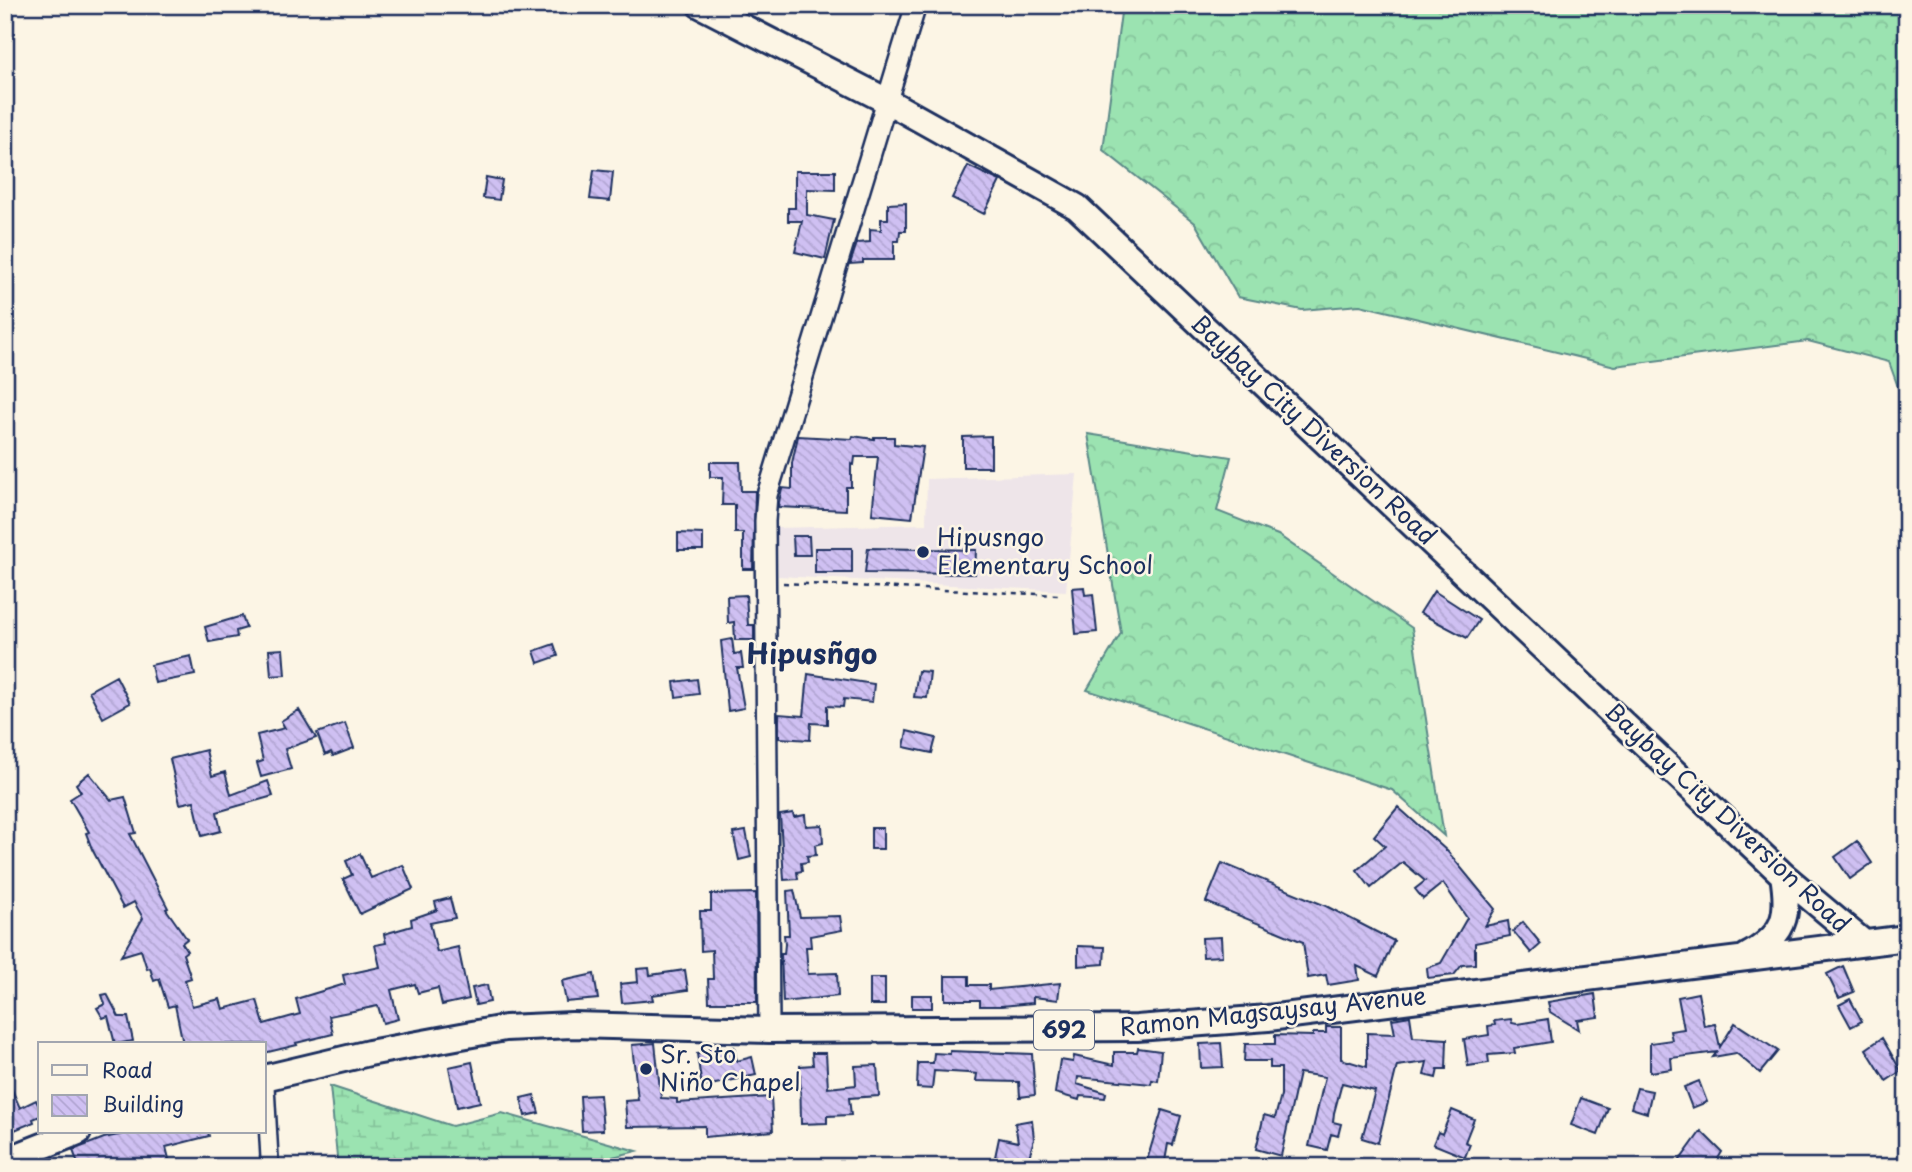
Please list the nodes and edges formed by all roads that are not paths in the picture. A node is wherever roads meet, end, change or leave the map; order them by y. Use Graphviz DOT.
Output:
graph roads {
  1 [pos="700,5"];
  2 [pos="916,5"];
  3 [pos="889,102"];
  4 [pos="1783,875"];
  5 [pos="1907,938"];
  6 [pos="1864,943"];
  7 [pos="1743,958"];
  8 [pos="769,1030"];
  9 [pos="266,1078"];
  10 [pos="266,1096"];
  11 [pos="73,1134"];
  12 [pos="5,1161"];
  13 [pos="270,1167"];
  1 -- 3 [label="main road, Baybay City Diversion Road"];
  2 -- 3 [label="street"];
  3 -- 4 [label="main road, Baybay City Diversion Road"];
  3 -- 8 [label="street"];
  4 -- 6 [label="main road, Baybay City Diversion Road"];
  4 -- 7 [label="main road"];
  5 -- 6 [label="main road, 692"];
  6 -- 7 [label="main road, Ramon Magsaysay Avenue / 692"];
  7 -- 8 [label="main road, Ramon Magsaysay Avenue / 692"];
  8 -- 9 [label="main road, Ramon Magsaysay Avenue / 692"];
  10 -- 13 [label="street"];
  11 -- 12 [label="main road"];
}
